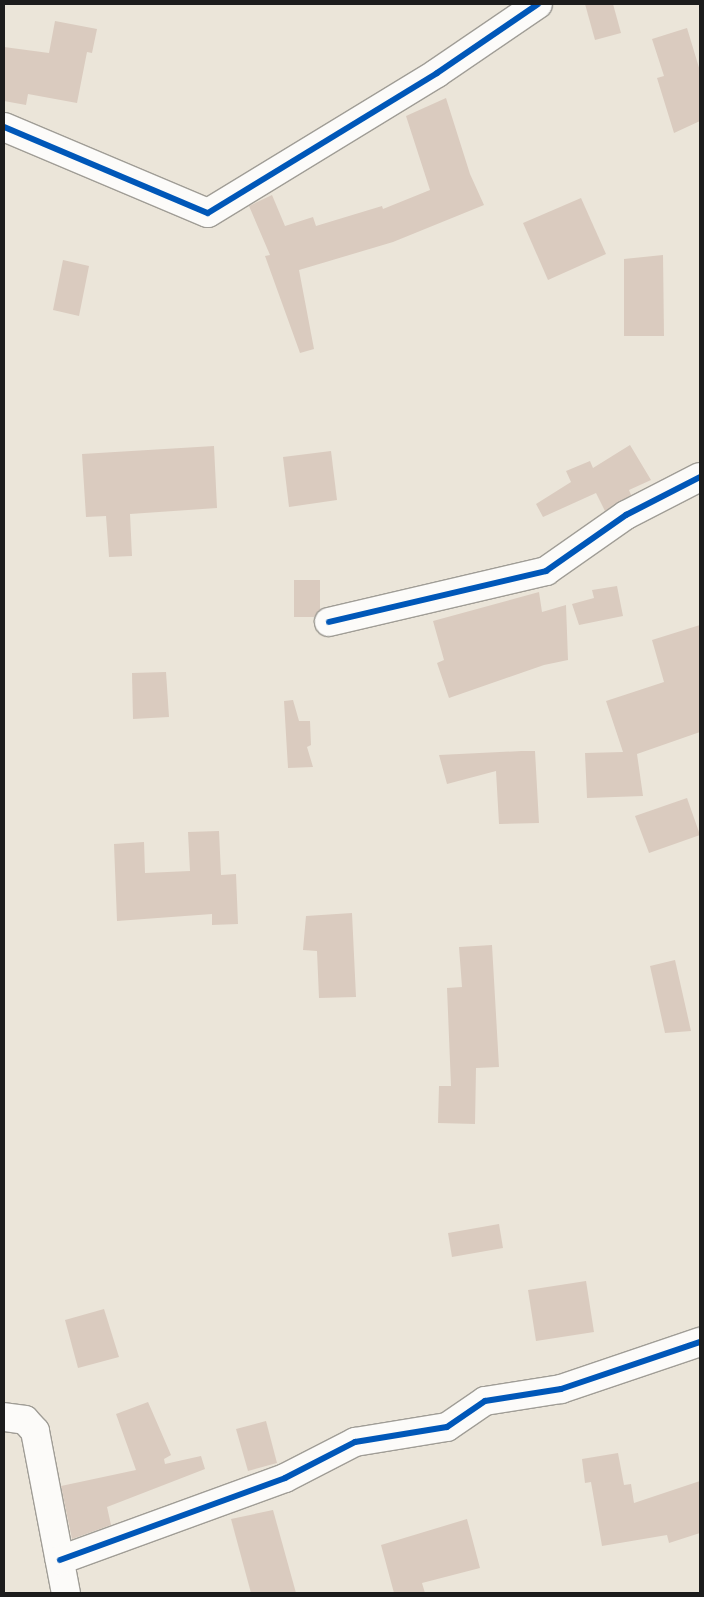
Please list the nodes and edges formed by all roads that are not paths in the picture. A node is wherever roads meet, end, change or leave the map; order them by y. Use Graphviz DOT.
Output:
graph roads {
  1 [pos="538,4"];
  2 [pos="4,127"];
  3 [pos="700,477"];
  4 [pos="329,622"];
  5 [pos="700,1342"];
  6 [pos="4,1417"];
  7 [pos="60,1560"];
  8 [pos="66,1593"];
  1 -- 2 [label="street"];
  3 -- 4 [label="street"];
  5 -- 7 [label="street"];
  6 -- 7 [label="street"];
  7 -- 8 [label="street"];
}
